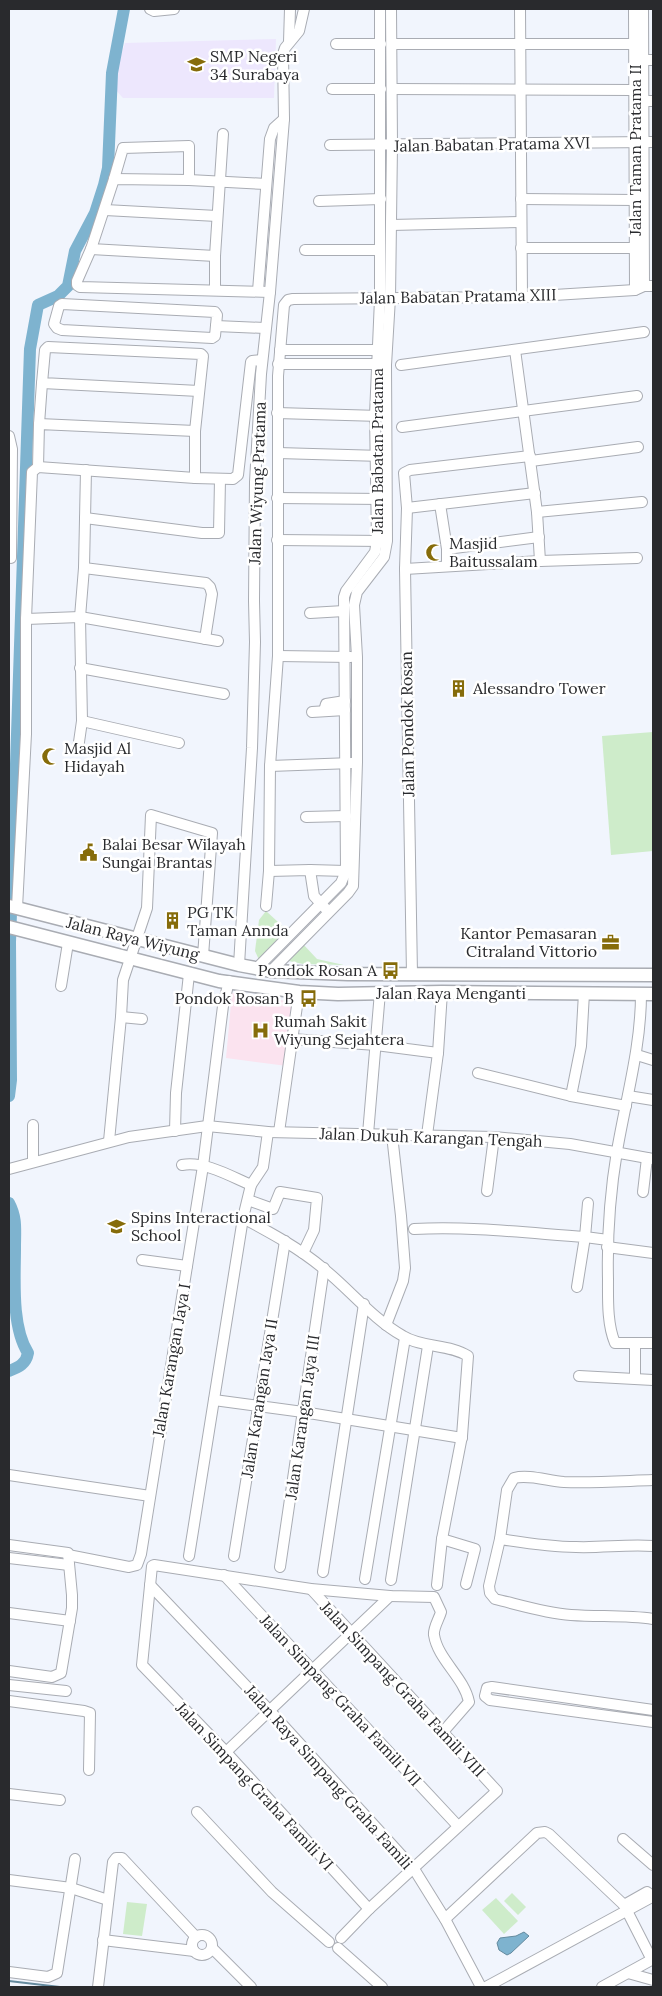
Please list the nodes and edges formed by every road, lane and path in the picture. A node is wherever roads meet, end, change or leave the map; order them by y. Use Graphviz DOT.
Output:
graph roads {
  1 [pos="150,9"];
  2 [pos="174,9"];
  3 [pos="290,9"];
  4 [pos="304,9"];
  5 [pos="380,9"];
  6 [pos="391,9"];
  7 [pos="520,9"];
  8 [pos="634,9"];
  9 [pos="643,17"];
  10 [pos="289,42"];
  11 [pos="336,44"];
  12 [pos="381,44"];
  13 [pos="392,44"];
  14 [pos="520,44"];
  15 [pos="634,44"];
  16 [pos="648,60"];
  17 [pos="381,89"];
  18 [pos="392,89"];
  19 [pos="520,89"];
  20 [pos="332,90"];
  21 [pos="634,90"];
  22 [pos="648,101"];
  23 [pos="284,119"];
  24 [pos="223,134"];
  25 [pos="644,142"];
  26 [pos="521,143"];
  27 [pos="330,145"];
  28 [pos="386,145"];
  29 [pos="114,180"];
  30 [pos="189,180"];
  31 [pos="220,182"];
  32 [pos="266,184"];
  33 [pos="648,190"];
  34 [pos="381,199"];
  35 [pos="521,199"];
  36 [pos="635,200"];
  37 [pos="319,201"];
  38 [pos="105,210"];
  39 [pos="218,216"];
  40 [pos="521,222"];
  41 [pos="391,225"];
  42 [pos="649,234"];
  43 [pos="521,248"];
  44 [pos="635,248"];
  45 [pos="91,250"];
  46 [pos="305,250"];
  47 [pos="380,250"];
  48 [pos="215,256"];
  49 [pos="644,287"];
  50 [pos="214,290"];
  51 [pos="258,291"];
  52 [pos="270,292"];
  53 [pos="522,297"];
  54 [pos="385,298"];
  55 [pos="284,304"];
  56 [pos="216,326"];
  57 [pos="265,328"];
  58 [pos="644,332"];
  59 [pos="280,350"];
  60 [pos="383,350"];
  61 [pos="515,350"];
  62 [pos="262,360"];
  63 [pos="278,364"];
  64 [pos="382,364"];
  65 [pos="401,365"];
  66 [pos="42,383"];
  67 [pos="199,391"];
  68 [pos="636,396"];
  69 [pos="524,411"];
  70 [pos="277,413"];
  71 [pos="375,415"];
  72 [pos="386,416"];
  73 [pos="39,424"];
  74 [pos="402,427"];
  75 [pos="196,431"];
  76 [pos="9,436"];
  77 [pos="638,447"];
  78 [pos="278,453"];
  79 [pos="381,456"];
  80 [pos="530,458"];
  81 [pos="34,470"];
  82 [pos="86,470"];
  83 [pos="195,478"];
  84 [pos="220,479"];
  85 [pos="535,493"];
  86 [pos="277,498"];
  87 [pos="381,499"];
  88 [pos="642,502"];
  89 [pos="440,504"];
  90 [pos="407,508"];
  91 [pos="537,512"];
  92 [pos="85,518"];
  93 [pos="540,537"];
  94 [pos="277,540"];
  95 [pos="382,541"];
  96 [pos="447,549"];
  97 [pos="11,558"];
  98 [pos="637,558"];
  99 [pos="540,561"];
  100 [pos="447,566"];
  101 [pos="84,568"];
  102 [pos="405,569"];
  103 [pos="344,611"];
  104 [pos="310,614"];
  105 [pos="80,617"];
  106 [pos="26,619"];
  107 [pos="205,639"];
  108 [pos="218,640"];
  109 [pos="278,656"];
  110 [pos="344,657"];
  111 [pos="356,657"];
  112 [pos="80,668"];
  113 [pos="224,694"];
  114 [pos="345,706"];
  115 [pos="312,712"];
  116 [pos="82,721"];
  117 [pos="178,743"];
  118 [pos="78,749"];
  119 [pos="357,762"];
  120 [pos="345,763"];
  121 [pos="270,766"];
  122 [pos="346,816"];
  123 [pos="306,817"];
  124 [pos="310,870"];
  125 [pos="269,871"];
  126 [pos="350,874"];
  127 [pos="321,905"];
  128 [pos="266,906"];
  129 [pos="14,907"];
  130 [pos="329,912"];
  131 [pos="14,928"];
  132 [pos="136,940"];
  133 [pos="68,942"];
  134 [pos="203,956"];
  135 [pos="131,957"];
  136 [pos="239,965"];
  137 [pos="257,968"];
  138 [pos="271,971"];
  139 [pos="189,974"];
  140 [pos="412,974"];
  141 [pos="653,975"];
  142 [pos="220,980"];
  143 [pos="348,983"];
  144 [pos="249,984"];
  145 [pos="61,986"];
  146 [pos="299,992"];
  147 [pos="380,992"];
  148 [pos="442,992"];
  149 [pos="584,994"];
  150 [pos="647,994"];
  151 [pos="121,1016"];
  152 [pos="142,1019"];
  153 [pos="292,1039"];
  154 [pos="376,1045"];
  155 [pos="438,1053"];
  156 [pos="637,1055"];
  157 [pos="653,1060"];
  158 [pos="478,1073"];
  159 [pos="571,1096"];
  160 [pos="653,1100"];
  161 [pos="627,1101"];
  162 [pos="33,1125"];
  163 [pos="207,1126"];
  164 [pos="175,1131"];
  165 [pos="268,1132"];
  166 [pos="279,1132"];
  167 [pos="368,1134"];
  168 [pos="392,1135"];
  169 [pos="427,1135"];
  170 [pos="494,1137"];
  171 [pos="109,1141"];
  172 [pos="617,1152"];
  173 [pos="650,1159"];
  174 [pos="32,1162"];
  175 [pos="193,1164"];
  176 [pos="9,1169"];
  177 [pos="251,1185"];
  178 [pos="487,1191"];
  179 [pos="643,1192"];
  180 [pos="248,1200"];
  181 [pos="588,1203"];
  182 [pos="243,1218"];
  183 [pos="414,1229"];
  184 [pos="585,1237"];
  185 [pos="285,1241"];
  186 [pos="608,1244"];
  187 [pos="303,1253"];
  188 [pos="653,1253"];
  189 [pos="142,1260"];
  190 [pos="187,1266"];
  191 [pos="324,1268"];
  192 [pos="577,1287"];
  193 [pos="364,1304"];
  194 [pos="386,1325"];
  195 [pos="405,1338"];
  196 [pos="635,1343"];
  197 [pos="653,1343"];
  198 [pos="428,1346"];
  199 [pos="580,1376"];
  200 [pos="635,1378"];
  201 [pos="653,1380"];
  202 [pos="214,1400"];
  203 [pos="258,1407"];
  204 [pos="303,1412"];
  205 [pos="347,1419"];
  206 [pos="391,1427"];
  207 [pos="415,1431"];
  208 [pos="462,1438"];
  209 [pos="9,1475"];
  210 [pos="653,1480"];
  211 [pos="150,1496"];
  212 [pos="500,1538"];
  213 [pos="442,1539"];
  214 [pos="9,1545"];
  215 [pos="653,1546"];
  216 [pos="189,1556"];
  217 [pos="234,1556"];
  218 [pos="9,1558"];
  219 [pos="68,1558"];
  220 [pos="280,1567"];
  221 [pos="323,1572"];
  222 [pos="224,1575"];
  223 [pos="365,1579"];
  224 [pos="391,1580"];
  225 [pos="466,1584"];
  226 [pos="150,1585"];
  227 [pos="438,1585"];
  228 [pos="311,1589"];
  229 [pos="390,1596"];
  230 [pos="9,1613"];
  231 [pos="653,1619"];
  232 [pos="70,1621"];
  233 [pos="351,1633"];
  234 [pos="9,1671"];
  235 [pos="312,1671"];
  236 [pos="9,1685"];
  237 [pos="66,1692"];
  238 [pos="9,1701"];
  239 [pos="653,1710"];
  240 [pos="270,1712"];
  241 [pos="653,1722"];
  242 [pos="442,1733"];
  243 [pos="226,1752"];
  244 [pos="90,1770"];
  245 [pos="9,1794"];
  246 [pos="60,1800"];
  247 [pos="196,1812"];
  248 [pos="458,1826"];
  249 [pos="623,1839"];
  250 [pos="75,1859"];
  251 [pos="653,1866"];
  252 [pos="414,1869"];
  253 [pos="9,1880"];
  254 [pos="71,1888"];
  255 [pos="108,1900"];
  256 [pos="625,1908"];
  257 [pos="369,1909"];
  258 [pos="445,1919"];
  259 [pos="196,1937"];
  260 [pos="103,1940"];
  261 [pos="336,1943"];
  262 [pos="212,1948"];
  263 [pos="194,1951"];
  264 [pos="653,1959"];
  265 [pos="9,1972"];
  266 [pos="628,1973"];
  267 [pos="653,1980"];
  268 [pos="98,1987"];
  269 [pos="252,1987"];
  270 [pos="382,1987"];
  271 [pos="482,1987"];
  272 [pos="486,1987"];
  273 [pos="602,1987"];
  1 -- 2 [label="street"];
  3 -- 10 [label="street"];
  4 -- 10 [label="street, Jalan Wiyung Pratama"];
  5 -- 12 [label="street, Jalan Babatan Pratama"];
  6 -- 13 [label="street, Jalan Babatan Pratama"];
  7 -- 14 [label="street"];
  8 -- 9 [label="street, Jalan Taman Pratama II"];
  9 -- 15 [label="street, Jalan Taman Pratama II"];
  9 -- 16 [label="street, Jalan Taman Pratama II"];
  10 -- 23 [label="street, Jalan Wiyung Pratama"];
  11 -- 12 [label="street"];
  12 -- 17 [label="street, Jalan Babatan Pratama"];
  13 -- 14 [label="street"];
  13 -- 18 [label="street, Jalan Babatan Pratama"];
  14 -- 15 [label="street"];
  14 -- 19 [label="street"];
  15 -- 21 [label="street, Jalan Taman Pratama II"];
  16 -- 22 [label="street, Jalan Taman Pratama II"];
  17 -- 20 [label="street"];
  17 -- 28 [label="street, Jalan Babatan Pratama"];
  18 -- 19 [label="street"];
  18 -- 28 [label="street, Jalan Babatan Pratama"];
  19 -- 21 [label="street"];
  19 -- 26 [label="street"];
  21 -- 25 [label="street, Jalan Taman Pratama II"];
  22 -- 25 [label="street, Jalan Taman Pratama II"];
  23 -- 32 [label="street"];
  23 -- 52 [label="street, Jalan Wiyung Pratama"];
  24 -- 31 [label="street"];
  25 -- 26 [label="street, Jalan Babatan Pratama XVI"];
  25 -- 33 [label="street, Jalan Taman Pratama II"];
  25 -- 36 [label="street, Jalan Taman Pratama II"];
  26 -- 28 [label="street, Jalan Babatan Pratama XVI"];
  26 -- 35 [label="street"];
  27 -- 28 [label="street, Jalan Babatan Pratama XVI"];
  28 -- 34 [label="street, Jalan Babatan Pratama"];
  28 -- 41 [label="street, Jalan Babatan Pratama"];
  29 -- 30 [label="street"];
  29 -- 30 [label="street"];
  29 -- 38 [label="street"];
  30 -- 31 [label="street"];
  31 -- 32 [label="street"];
  31 -- 39 [label="street"];
  32 -- 51 [label="street"];
  33 -- 42 [label="street, Jalan Taman Pratama II"];
  34 -- 37 [label="street"];
  34 -- 47 [label="street, Jalan Babatan Pratama"];
  35 -- 36 [label="street"];
  35 -- 40 [label="street"];
  36 -- 44 [label="street, Jalan Taman Pratama II"];
  38 -- 39 [label="street"];
  38 -- 45 [label="street"];
  39 -- 48 [label="street"];
  40 -- 41 [label="street"];
  40 -- 43 [label="street"];
  41 -- 54 [label="street, Jalan Babatan Pratama"];
  42 -- 49 [label="street, Jalan Taman Pratama II"];
  43 -- 44 [label="street"];
  43 -- 53 [label="street"];
  44 -- 49 [label="street, Jalan Taman Pratama II"];
  45 -- 48 [label="street"];
  45 -- 50 [label="street"];
  46 -- 47 [label="street"];
  47 -- 54 [label="street, Jalan Babatan Pratama"];
  48 -- 50 [label="street"];
  49 -- 53 [label="street, Jalan Babatan Pratama XIII"];
  50 -- 51 [label="street"];
  51 -- 52 [label="street"];
  52 -- 57 [label="street, Jalan Wiyung Pratama"];
  53 -- 54 [label="street, Jalan Babatan Pratama XIII"];
  54 -- 55 [label="street, Jalan Babatan Pratama XIII"];
  54 -- 60 [label="street, Jalan Babatan Pratama"];
  55 -- 59 [label="street, Jalan Wiyung Pratama"];
  56 -- 56 [label="street"];
  56 -- 57 [label="street"];
  57 -- 62 [label="street, Jalan Wiyung Pratama"];
  58 -- 61 [label="street"];
  59 -- 60 [label="street"];
  59 -- 63 [label="street, Jalan Wiyung Pratama"];
  60 -- 64 [label="street, Jalan Babatan Pratama"];
  61 -- 65 [label="street"];
  61 -- 69 [label="street"];
  62 -- 84 [label="street"];
  62 -- 136 [label="street, Jalan Wiyung Pratama"];
  63 -- 64 [label="street"];
  63 -- 70 [label="street, Jalan Wiyung Pratama"];
  64 -- 71 [label="street, Jalan Babatan Pratama"];
  64 -- 72 [label="street, Jalan Babatan Pratama"];
  66 -- 67 [label="street"];
  66 -- 67 [label="street"];
  66 -- 73 [label="street"];
  67 -- 75 [label="street"];
  68 -- 69 [label="street"];
  69 -- 74 [label="street"];
  69 -- 80 [label="street"];
  70 -- 71 [label="street"];
  70 -- 78 [label="street, Jalan Wiyung Pratama"];
  71 -- 72 [label="street"];
  71 -- 79 [label="street, Jalan Babatan Pratama"];
  72 -- 79 [label="street, Jalan Babatan Pratama"];
  73 -- 75 [label="street"];
  73 -- 81 [label="street"];
  75 -- 83 [label="street"];
  76 -- 97 [label="street"];
  77 -- 80 [label="street"];
  78 -- 79 [label="street"];
  78 -- 86 [label="street, Jalan Wiyung Pratama"];
  79 -- 87 [label="street, Jalan Babatan Pratama"];
  80 -- 85 [label="street"];
  80 -- 90 [label="street, Jalan Pondok Rosan"];
  81 -- 82 [label="street"];
  81 -- 106 [label="street"];
  82 -- 83 [label="street"];
  82 -- 92 [label="street"];
  83 -- 84 [label="street"];
  84 -- 92 [label="street"];
  85 -- 89 [label="street"];
  85 -- 91 [label="street"];
  86 -- 87 [label="street"];
  86 -- 94 [label="street, Jalan Wiyung Pratama"];
  87 -- 95 [label="street, Jalan Babatan Pratama"];
  88 -- 91 [label="street"];
  89 -- 90 [label="street"];
  89 -- 96 [label="street"];
  90 -- 102 [label="street, Jalan Pondok Rosan"];
  91 -- 93 [label="street"];
  92 -- 101 [label="street"];
  93 -- 96 [label="street"];
  93 -- 99 [label="street"];
  94 -- 95 [label="street"];
  94 -- 109 [label="street, Jalan Wiyung Pratama"];
  95 -- 103 [label="street, Jalan Babatan Pratama"];
  95 -- 111 [label="street, Jalan Babatan Pratama"];
  96 -- 100 [label="street"];
  98 -- 99 [label="street"];
  99 -- 100 [label="street"];
  100 -- 102 [label="street"];
  101 -- 105 [label="street"];
  101 -- 107 [label="street"];
  102 -- 140 [label="street, Jalan Pondok Rosan"];
  103 -- 104 [label="street"];
  103 -- 110 [label="street, Jalan Babatan Pratama"];
  105 -- 106 [label="street"];
  105 -- 107 [label="street"];
  105 -- 112 [label="street"];
  106 -- 129 [label="street"];
  107 -- 108 [label="street"];
  109 -- 110 [label="street"];
  109 -- 121 [label="street, Jalan Wiyung Pratama"];
  110 -- 111 [label="street"];
  110 -- 114 [label="street, Jalan Babatan Pratama"];
  111 -- 119 [label="street, Jalan Babatan Pratama"];
  112 -- 113 [label="street"];
  112 -- 116 [label="street"];
  114 -- 115 [label="street"];
  114 -- 120 [label="street, Jalan Babatan Pratama"];
  116 -- 117 [label="street"];
  116 -- 118 [label="street"];
  119 -- 120 [label="street"];
  119 -- 126 [label="street, Jalan Babatan Pratama"];
  120 -- 121 [label="street"];
  120 -- 122 [label="street, Jalan Babatan Pratama"];
  121 -- 125 [label="street, Jalan Wiyung Pratama"];
  122 -- 123 [label="street"];
  122 -- 126 [label="street, Jalan Babatan Pratama"];
  124 -- 125 [label="street"];
  124 -- 126 [label="street"];
  124 -- 127 [label="street"];
  125 -- 128 [label="street, Jalan Wiyung Pratama"];
  126 -- 127 [label="street"];
  126 -- 130 [label="street, Jalan Babatan Pratama"];
  127 -- 130 [label="street"];
  127 -- 137 [label="street"];
  129 -- 132 [label="main road, Jalan Raya Wiyung"];
  130 -- 138 [label="street, Jalan Babatan Pratama"];
  131 -- 133 [label="main road, Jalan Raya Wiyung"];
  132 -- 134 [label="main road, Jalan Raya Wiyung"];
  132 -- 134 [label="street"];
  132 -- 135 [label="street"];
  133 -- 135 [label="main road, Jalan Raya Wiyung"];
  133 -- 145 [label="street"];
  134 -- 136 [label="main road, Jalan Raya Wiyung"];
  135 -- 139 [label="main road, Jalan Raya Wiyung"];
  135 -- 151 [label="street"];
  136 -- 137 [label="main road, Jalan Raya Wiyung"];
  137 -- 138 [label="main road, Jalan Raya Wiyung"];
  138 -- 143 [label="main road, Jalan Raya Wiyung"];
  139 -- 142 [label="main road, Jalan Raya Wiyung"];
  139 -- 164 [label="street"];
  140 -- 141 [label="main road, Jalan Raya Menganti"];
  140 -- 143 [label="main road, Jalan Raya Menganti"];
  142 -- 144 [label="main road, Jalan Raya Wiyung"];
  142 -- 163 [label="street, Jalan Karangan Jaya I"];
  143 -- 146 [label="main road, Jalan Raya Menganti"];
  143 -- 147 [label="main road, Jalan Raya Menganti"];
  144 -- 146 [label="main road, Jalan Raya Menganti"];
  146 -- 153 [label="street"];
  147 -- 148 [label="main road, Jalan Raya Menganti"];
  147 -- 154 [label="street"];
  148 -- 149 [label="main road, Jalan Raya Menganti"];
  148 -- 155 [label="street"];
  149 -- 150 [label="main road, Jalan Raya Menganti"];
  149 -- 159 [label="street"];
  150 -- 156 [label="street"];
  151 -- 152 [label="street"];
  151 -- 171 [label="street"];
  153 -- 154 [label="street"];
  153 -- 166 [label="street"];
  154 -- 155 [label="street"];
  154 -- 167 [label="street"];
  155 -- 169 [label="street"];
  156 -- 157 [label="street"];
  156 -- 161 [label="street"];
  158 -- 159 [label="street"];
  159 -- 161 [label="street"];
  160 -- 161 [label="street"];
  161 -- 172 [label="street"];
  162 -- 174 [label="street"];
  163 -- 164 [label="street, Jalan Dukuh Karangan Tengah"];
  163 -- 165 [label="street, Jalan Dukuh Karangan Tengah"];
  163 -- 175 [label="street, Jalan Karangan Jaya I"];
  164 -- 171 [label="street, Jalan Dukuh Karangan Tengah"];
  165 -- 166 [label="street, Jalan Dukuh Karangan Tengah"];
  165 -- 177 [label="street"];
  166 -- 167 [label="street, Jalan Dukuh Karangan Tengah"];
  167 -- 168 [label="street, Jalan Dukuh Karangan Tengah"];
  168 -- 169 [label="street, Jalan Dukuh Karangan Tengah"];
  168 -- 194 [label="street"];
  169 -- 170 [label="street, Jalan Dukuh Karangan Tengah"];
  170 -- 172 [label="street, Jalan Dukuh Karangan Tengah"];
  170 -- 178 [label="street"];
  171 -- 174 [label="street, Jalan Dukuh Karangan Tengah"];
  172 -- 173 [label="street, Jalan Dukuh Karangan Tengah"];
  172 -- 186 [label="street"];
  173 -- 179 [label="street"];
  174 -- 176 [label="street, Jalan Dukuh Karangan Tengah"];
  175 -- 177 [label="street"];
  175 -- 190 [label="street, Jalan Karangan Jaya I"];
  177 -- 180 [label="street"];
  180 -- 182 [label="street"];
  180 -- 187 [label="street"];
  181 -- 184 [label="street"];
  182 -- 185 [label="street"];
  182 -- 202 [label="street"];
  183 -- 184 [label="street"];
  184 -- 186 [label="street"];
  184 -- 192 [label="street"];
  185 -- 187 [label="street"];
  185 -- 203 [label="street, Jalan Karangan Jaya II"];
  186 -- 188 [label="street"];
  186 -- 196 [label="street"];
  187 -- 191 [label="street"];
  189 -- 190 [label="street"];
  190 -- 211 [label="street, Jalan Karangan Jaya I"];
  191 -- 193 [label="street"];
  191 -- 204 [label="street, Jalan Karangan Jaya III"];
  193 -- 194 [label="street"];
  193 -- 205 [label="street"];
  194 -- 195 [label="street"];
  195 -- 198 [label="street"];
  195 -- 206 [label="street"];
  196 -- 197 [label="street"];
  196 -- 200 [label="street"];
  198 -- 207 [label="street"];
  198 -- 208 [label="street"];
  199 -- 200 [label="street"];
  200 -- 201 [label="street"];
  202 -- 203 [label="street"];
  202 -- 216 [label="street"];
  203 -- 204 [label="street"];
  203 -- 217 [label="street, Jalan Karangan Jaya II"];
  204 -- 205 [label="street"];
  204 -- 220 [label="street, Jalan Karangan Jaya III"];
  205 -- 206 [label="street"];
  205 -- 221 [label="street"];
  206 -- 207 [label="street"];
  206 -- 223 [label="street"];
  207 -- 208 [label="street"];
  207 -- 224 [label="street"];
  208 -- 213 [label="street"];
  209 -- 211 [label="street"];
  210 -- 212 [label="street"];
  211 -- 219 [label="street, Jalan Karangan Jaya I"];
  212 -- 215 [label="street"];
  212 -- 231 [label="street"];
  213 -- 225 [label="street"];
  213 -- 227 [label="street"];
  214 -- 219 [label="street"];
  218 -- 219 [label="street"];
  219 -- 232 [label="street"];
  222 -- 226 [label="street"];
  222 -- 228 [label="street"];
  222 -- 235 [label="street, Jalan Simpang Graha Famili VII"];
  226 -- 240 [label="street, Jalan Raya Simpang Graha Famili"];
  226 -- 243 [label="street, Jalan Simpang Graha Famili VI"];
  228 -- 229 [label="street"];
  228 -- 233 [label="street, Jalan Simpang Graha Famili VIII"];
  229 -- 233 [label="street"];
  229 -- 242 [label="street"];
  230 -- 232 [label="street"];
  232 -- 234 [label="street"];
  233 -- 235 [label="street"];
  233 -- 242 [label="street, Jalan Simpang Graha Famili VIII"];
  235 -- 240 [label="street"];
  235 -- 248 [label="street, Jalan Simpang Graha Famili VII"];
  236 -- 237 [label="street"];
  238 -- 244 [label="street"];
  239 -- 241 [label="street"];
  240 -- 243 [label="street"];
  240 -- 252 [label="street, Jalan Raya Simpang Graha Famili"];
  242 -- 248 [label="street, Jalan Simpang Graha Famili VIII"];
  243 -- 257 [label="street, Jalan Simpang Graha Famili VI"];
  245 -- 246 [label="street"];
  247 -- 261 [label="street"];
  248 -- 252 [label="street"];
  249 -- 251 [label="street"];
  250 -- 254 [label="street"];
  252 -- 257 [label="street"];
  252 -- 258 [label="street, Jalan Raya Simpang Graha Famili"];
  253 -- 254 [label="street"];
  254 -- 255 [label="street"];
  254 -- 265 [label="street"];
  255 -- 259 [label="street"];
  255 -- 260 [label="street"];
  256 -- 258 [label="street"];
  256 -- 264 [label="street"];
  256 -- 272 [label="street"];
  257 -- 261 [label="street"];
  258 -- 271 [label="street, Jalan Raya Simpang Graha Famili"];
  259 -- 262 [label="street"];
  259 -- 263 [label="street"];
  260 -- 263 [label="street"];
  260 -- 268 [label="street"];
  261 -- 270 [label="street"];
  262 -- 263 [label="street"];
  262 -- 269 [label="street"];
  264 -- 266 [label="street"];
  266 -- 267 [label="street"];
  266 -- 273 [label="street"];
}
